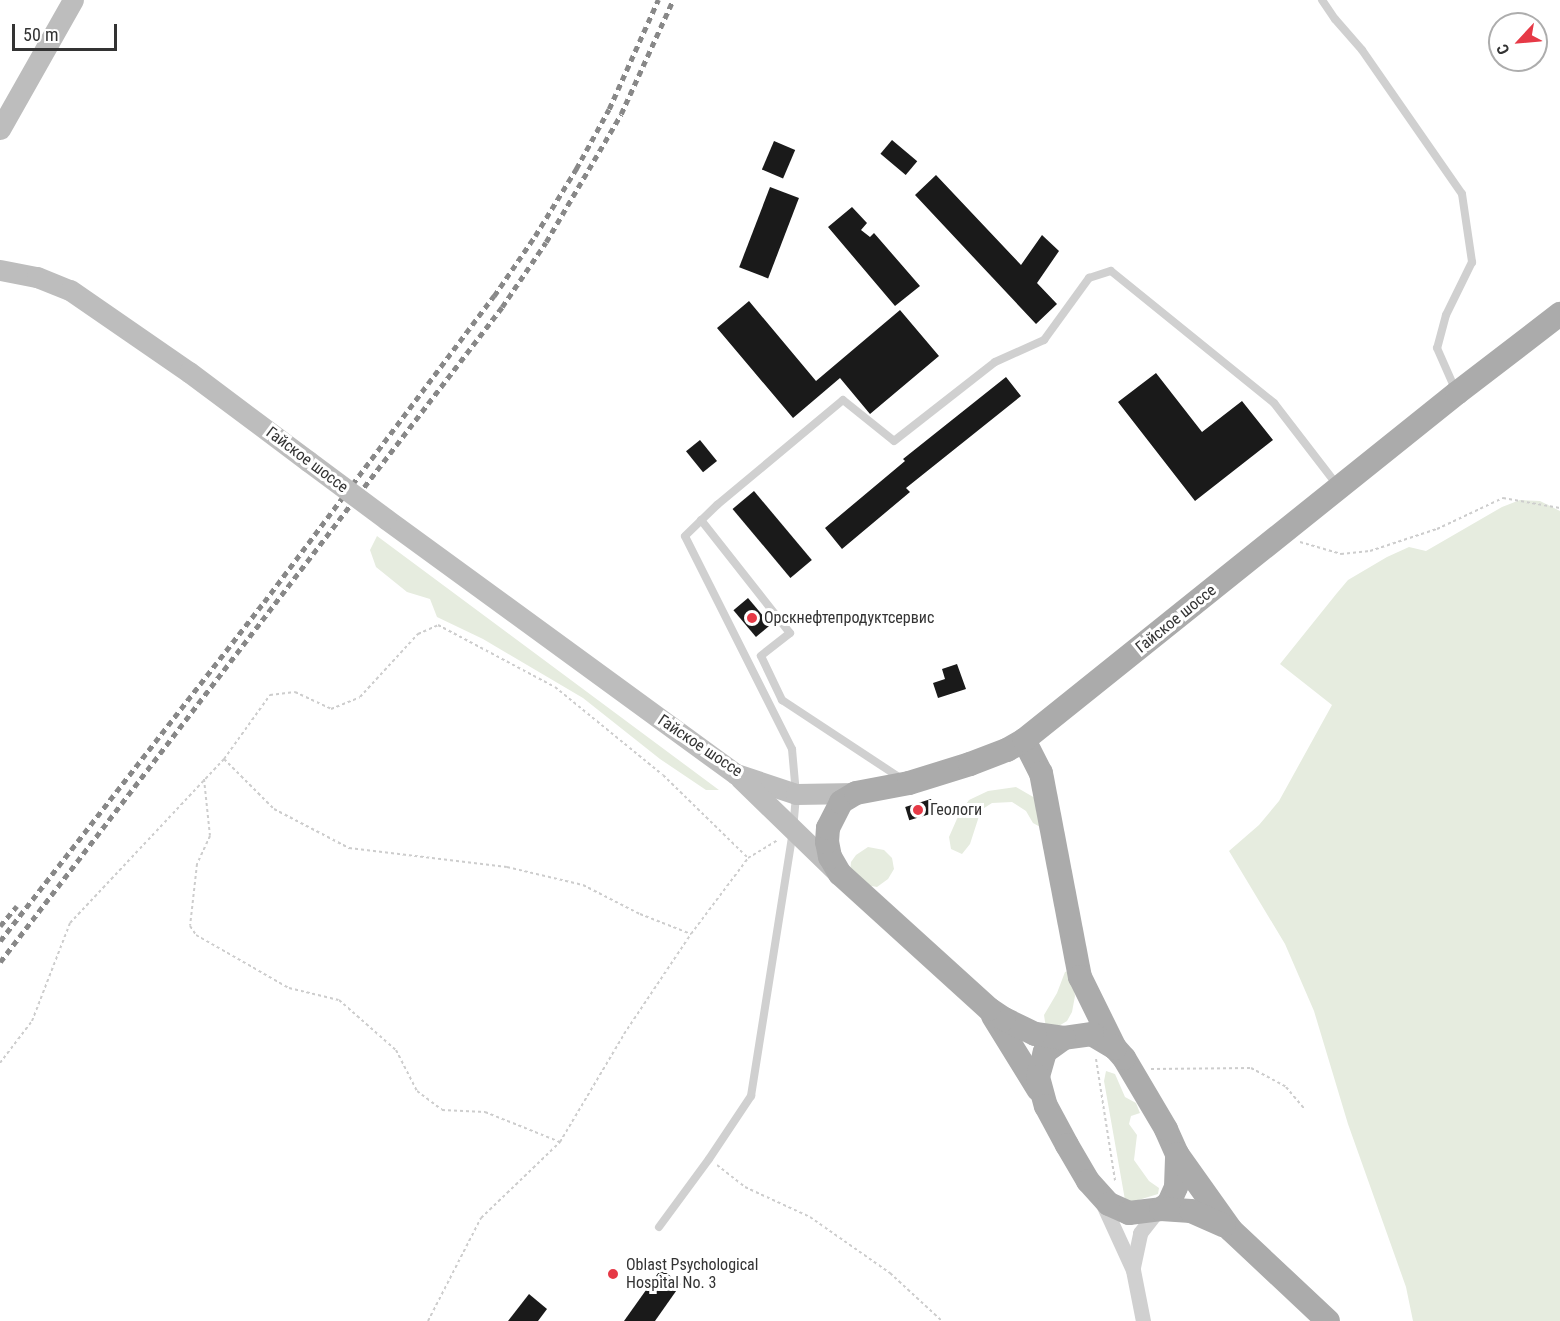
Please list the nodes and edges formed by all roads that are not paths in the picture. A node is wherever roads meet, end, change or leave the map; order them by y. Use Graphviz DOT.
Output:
graph roads {
  1 [pos="73,0"];
  2 [pos="1322,0"];
  3 [pos="0,129"];
  4 [pos="0,270"];
  5 [pos="1560,314"];
  6 [pos="1457,393"];
  7 [pos="1339,487"];
  8 [pos="701,520"];
  9 [pos="782,700"];
  10 [pos="770,706"];
  11 [pos="1024,740"];
  12 [pos="736,774"];
  13 [pos="909,783"];
  14 [pos="856,793"];
  15 [pos="796,794"];
  16 [pos="793,830"];
  17 [pos="840,874"];
  18 [pos="989,1010"];
  19 [pos="1065,1038"];
  20 [pos="1115,1048"];
  21 [pos="1041,1093"];
  22 [pos="1177,1154"];
  23 [pos="1097,1192"];
  24 [pos="1159,1210"];
  25 [pos="659,1227"];
  26 [pos="1232,1230"];
  27 [pos="1133,1270"];
  28 [pos="1143,1321"];
  29 [pos="1328,1321"];
  1 -- 3 [label="main road"];
  2 -- 6 [label="lane"];
  4 -- 12 [label="main road, Гайское шоссе, bridge"];
  5 -- 6 [label="main road, Гайское шоссе"];
  6 -- 7 [label="main road, Гайское шоссе"];
  7 -- 8 [label="lane"];
  7 -- 11 [label="main road, Гайское шоссе"];
  8 -- 9 [label="lane"];
  8 -- 10 [label="lane"];
  9 -- 10 [label="lane"];
  9 -- 13 [label="lane"];
  10 -- 15 [label="lane"];
  11 -- 13 [label="main road, Гайское шоссе"];
  11 -- 20 [label="main road"];
  12 -- 15 [label="main road, Гайское шоссе"];
  12 -- 16 [label="main road"];
  13 -- 14 [label="main road, Гайское шоссе"];
  14 -- 15 [label="main road, Гайское шоссе"];
  14 -- 17 [label="main road"];
  15 -- 16 [label="lane"];
  16 -- 17 [label="main road"];
  16 -- 25 [label="lane"];
  17 -- 18 [label="main road"];
  18 -- 19 [label="main road"];
  18 -- 21 [label="main road"];
  19 -- 20 [label="main road"];
  19 -- 21 [label="main road"];
  20 -- 22 [label="main road"];
  21 -- 23 [label="main road"];
  22 -- 24 [label="main road"];
  22 -- 26 [label="main road"];
  23 -- 24 [label="main road"];
  23 -- 27 [label="street"];
  24 -- 26 [label="main road"];
  24 -- 27 [label="street"];
  26 -- 29 [label="main road"];
  27 -- 28 [label="street"];
}
